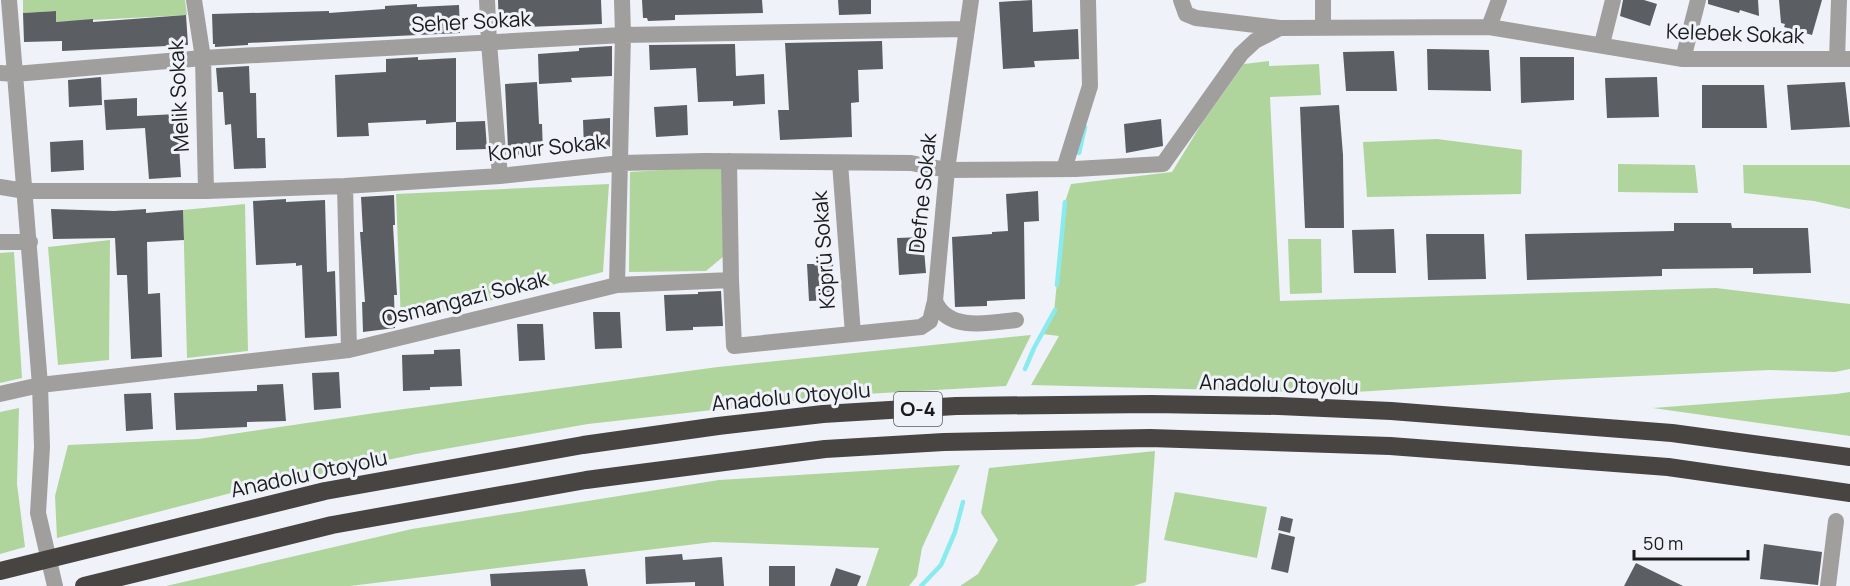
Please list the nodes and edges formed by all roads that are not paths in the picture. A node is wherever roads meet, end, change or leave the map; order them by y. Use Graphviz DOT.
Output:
graph roads {
  1 [pos="9,0"];
  2 [pos="194,0"];
  3 [pos="487,0"];
  4 [pos="622,0"];
  5 [pos="971,0"];
  6 [pos="1088,0"];
  7 [pos="1181,0"];
  8 [pos="1323,0"];
  9 [pos="1499,0"];
  10 [pos="1613,0"];
  11 [pos="1698,0"];
  12 [pos="1839,0"];
  13 [pos="1489,27"];
  14 [pos="1280,28"];
  15 [pos="1323,28"];
  16 [pos="966,29"];
  17 [pos="623,35"];
  18 [pos="489,44"];
  19 [pos="1602,44"];
  20 [pos="203,58"];
  21 [pos="1683,58"];
  22 [pos="1844,59"];
  23 [pos="7,74"];
  24 [pos="729,161"];
  25 [pos="621,163"];
  26 [pos="840,163"];
  27 [pos="1069,169"];
  28 [pos="947,170"];
  29 [pos="500,176"];
  30 [pos="345,186"];
  31 [pos="0,187"];
  32 [pos="25,190"];
  33 [pos="206,191"];
  34 [pos="0,242"];
  35 [pos="30,242"];
  36 [pos="731,280"];
  37 [pos="617,285"];
  38 [pos="935,302"];
  39 [pos="1016,320"];
  40 [pos="852,334"];
  41 [pos="349,350"];
  42 [pos="40,385"];
  43 [pos="0,394"];
  44 [pos="1850,456"];
  45 [pos="1850,493"];
  46 [pos="1836,521"];
  47 [pos="0,571"];
  48 [pos="56,586"];
  49 [pos="84,586"];
  50 [pos="1828,586"];
  1 -- 23 [label="street"];
  2 -- 20 [label="street, Melik Sokak"];
  3 -- 18 [label="street"];
  4 -- 17 [label="street"];
  5 -- 16 [label="street, Defne Sokak"];
  6 -- 27 [label="street"];
  7 -- 14 [label="street"];
  8 -- 15 [label="street"];
  9 -- 13 [label="street"];
  10 -- 19 [label="street"];
  11 -- 21 [label="street"];
  12 -- 22 [label="street"];
  13 -- 15 [label="street, Kelebek Sokak"];
  13 -- 19 [label="street, Kelebek Sokak"];
  14 -- 15 [label="street, Kelebek Sokak"];
  14 -- 27 [label="street, Kelebek Sokak"];
  16 -- 17 [label="street, Seher Sokak"];
  16 -- 28 [label="street, Defne Sokak"];
  17 -- 18 [label="street, Seher Sokak"];
  17 -- 25 [label="street"];
  18 -- 20 [label="street, Seher Sokak"];
  18 -- 29 [label="street"];
  19 -- 21 [label="street, Kelebek Sokak"];
  20 -- 23 [label="street, Seher Sokak"];
  20 -- 33 [label="street, Melik Sokak"];
  21 -- 22 [label="street, Kelebek Sokak"];
  23 -- 32 [label="street"];
  24 -- 25 [label="street, Konur Sokak"];
  24 -- 26 [label="street, Konur Sokak"];
  24 -- 36 [label="street"];
  25 -- 29 [label="street, Konur Sokak"];
  25 -- 37 [label="street"];
  26 -- 28 [label="street, Konur Sokak"];
  26 -- 40 [label="street, Köprü Sokak"];
  27 -- 28 [label="street, Konur Sokak"];
  28 -- 38 [label="street, Defne Sokak"];
  29 -- 30 [label="street, Konur Sokak"];
  30 -- 33 [label="street, Konur Sokak"];
  30 -- 41 [label="street"];
  31 -- 32 [label="street, Konur Sokak"];
  32 -- 33 [label="street, Konur Sokak"];
  32 -- 35 [label="street"];
  34 -- 35 [label="street"];
  35 -- 42 [label="street"];
  36 -- 37 [label="street, Osmangazi Sokak"];
  36 -- 40 [label="street, Köprü Sokak"];
  37 -- 41 [label="street, Osmangazi Sokak"];
  38 -- 39 [label="street"];
  38 -- 40 [label="street, Köprü Sokak"];
  41 -- 42 [label="street, Osmangazi Sokak"];
  42 -- 43 [label="street, Osmangazi Sokak"];
  42 -- 48 [label="street"];
  44 -- 47 [label="highway, Anadolu Otoyolu / O-4"];
  45 -- 49 [label="highway, O-4"];
  46 -- 50 [label="street"];
}
